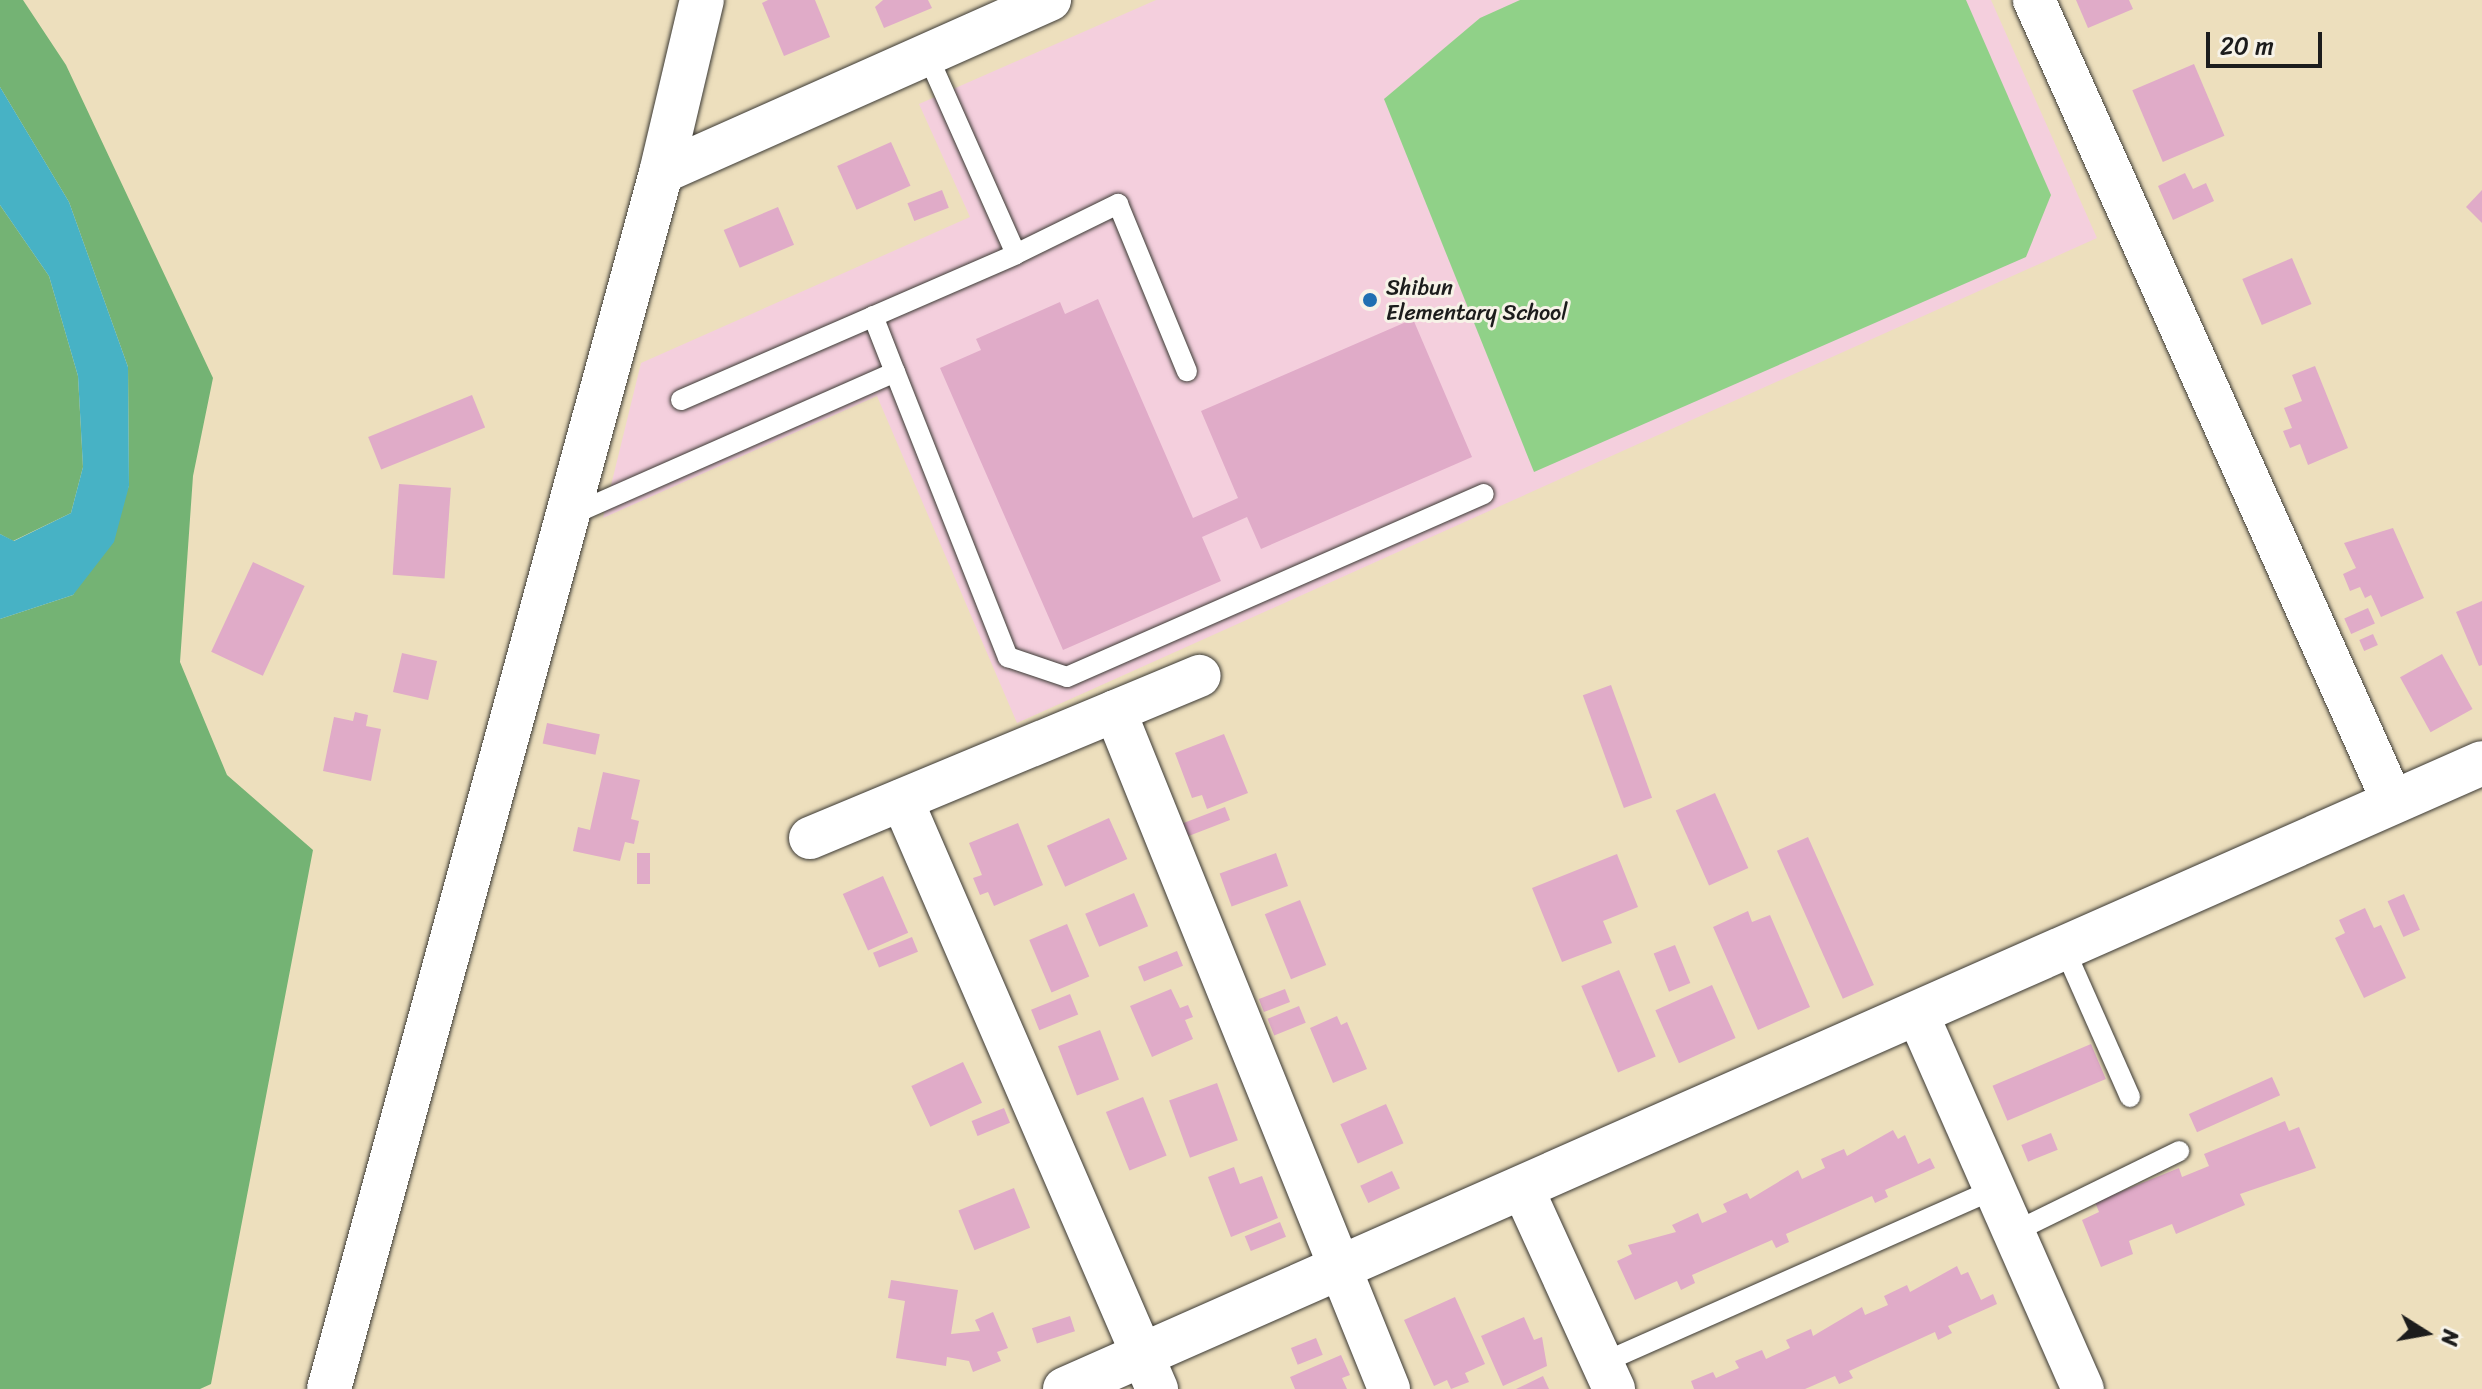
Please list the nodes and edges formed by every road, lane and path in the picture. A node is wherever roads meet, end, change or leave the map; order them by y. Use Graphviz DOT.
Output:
graph roads {
  1 [pos="702,0"];
  2 [pos="1050,0"];
  3 [pos="2034,0"];
  4 [pos="927,54"];
  5 [pos="661,173"];
  6 [pos="1016,254"];
  7 [pos="873,316"];
  8 [pos="1187,371"];
  9 [pos="895,372"];
  10 [pos="681,400"];
  11 [pos="1484,494"];
  12 [pos="567,517"];
  13 [pos="1200,676"];
  14 [pos="1115,711"];
  15 [pos="2482,763"];
  16 [pos="902,800"];
  17 [pos="2393,802"];
  18 [pos="810,838"];
  19 [pos="2064,948"];
  20 [pos="1917,1013"];
  21 [pos="2130,1097"];
  22 [pos="2179,1151"];
  23 [pos="1522,1187"];
  24 [pos="1995,1189"];
  25 [pos="2014,1232"];
  26 [pos="1337,1269"];
  27 [pos="1150,1372"];
  28 [pos="1608,1376"];
  29 [pos="329,1389"];
  30 [pos="1065,1389"];
  31 [pos="1389,1389"];
  32 [pos="2083,1389"];
  1 -- 5 [label="street"];
  2 -- 4 [label="street"];
  3 -- 17 [label="street"];
  4 -- 5 [label="street"];
  4 -- 6 [label="lane"];
  5 -- 12 [label="street"];
  6 -- 7 [label="lane"];
  6 -- 8 [label="lane"];
  7 -- 9 [label="lane"];
  7 -- 10 [label="lane"];
  9 -- 11 [label="lane"];
  9 -- 12 [label="lane"];
  12 -- 29 [label="street"];
  13 -- 14 [label="street"];
  14 -- 16 [label="street"];
  14 -- 26 [label="street"];
  15 -- 17 [label="street"];
  16 -- 18 [label="street"];
  16 -- 27 [label="street"];
  17 -- 19 [label="street"];
  19 -- 20 [label="street"];
  19 -- 21 [label="lane"];
  20 -- 23 [label="street"];
  20 -- 24 [label="street"];
  22 -- 25 [label="lane"];
  23 -- 26 [label="street"];
  23 -- 28 [label="street"];
  24 -- 25 [label="street"];
  24 -- 28 [label="lane"];
  25 -- 32 [label="street"];
  26 -- 27 [label="street"];
  26 -- 31 [label="street"];
  27 -- 30 [label="street"];
}
